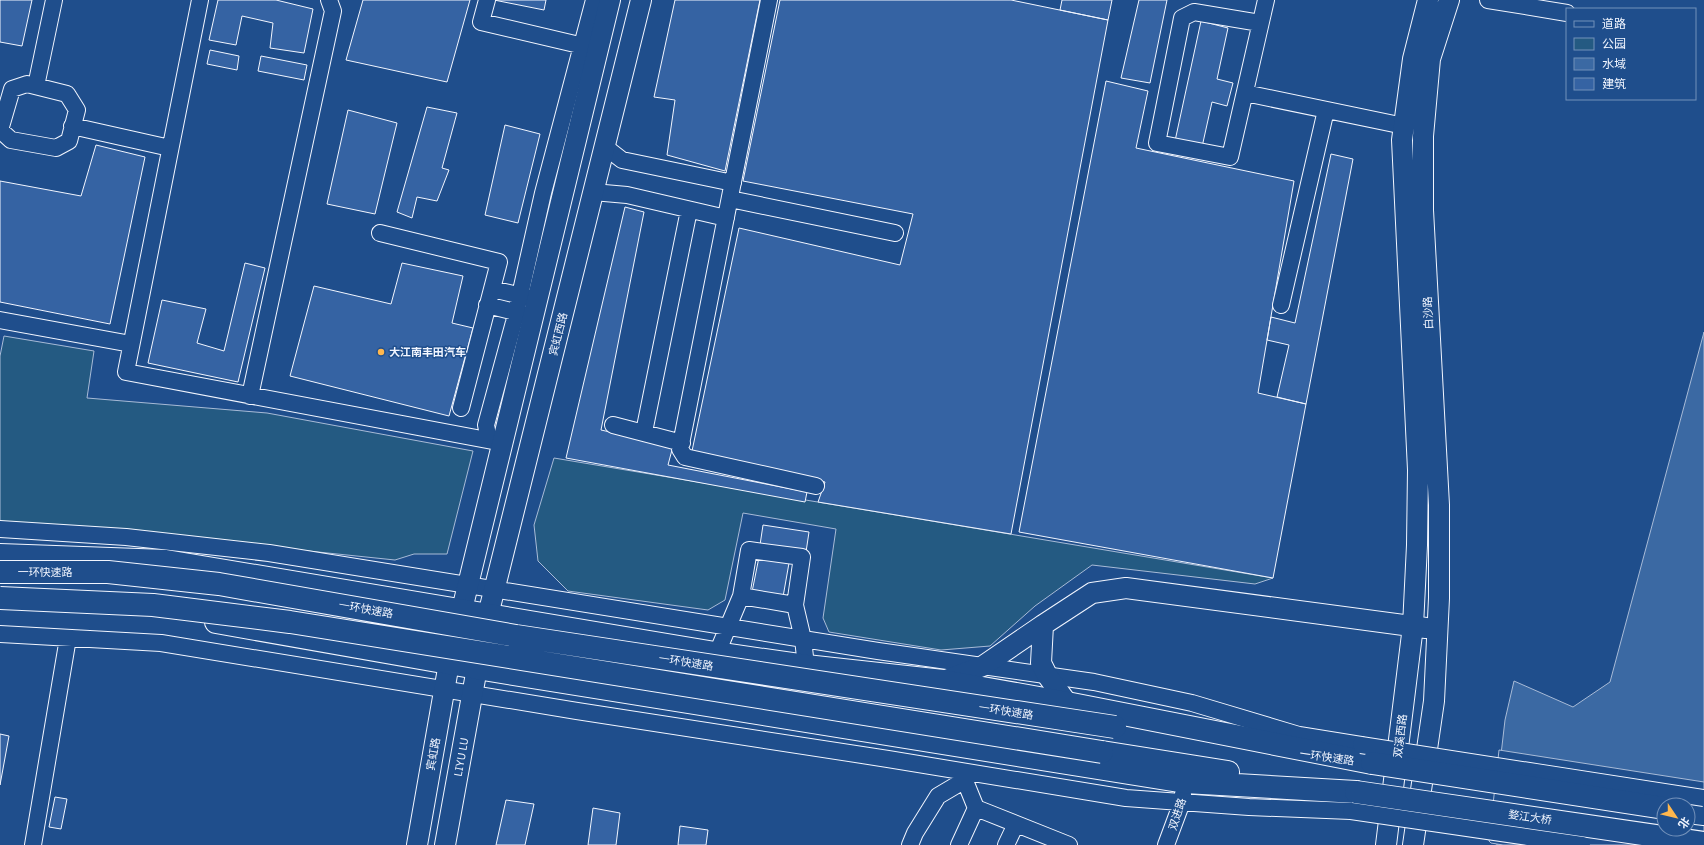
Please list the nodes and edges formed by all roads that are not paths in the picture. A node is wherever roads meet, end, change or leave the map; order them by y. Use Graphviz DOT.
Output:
graph roads {
  1 [pos="54,0"];
  2 [pos="200,0"];
  3 [pos="329,0"];
  4 [pos="487,0"];
  5 [pos="594,0"];
  6 [pos="610,0"];
  7 [pos="640,0"];
  8 [pos="769,0"];
  9 [pos="1266,0"];
  10 [pos="1428,0"];
  11 [pos="1449,0"];
  12 [pos="1488,0"];
  13 [pos="1566,13"];
  14 [pos="1260,23"];
  15 [pos="590,48"];
  16 [pos="36,86"];
  17 [pos="1245,93"];
  18 [pos="1326,110"];
  19 [pos="72,126"];
  20 [pos="1404,126"];
  21 [pos="604,146"];
  22 [pos="170,148"];
  23 [pos="733,183"];
  24 [pos="593,192"];
  25 [pos="730,199"];
  26 [pos="690,210"];
  27 [pos="726,218"];
  28 [pos="895,232"];
  29 [pos="380,233"];
  30 [pos="492,289"];
  31 [pos="487,306"];
  32 [pos="527,306"];
  33 [pos="1281,306"];
  34 [pos="0,320"];
  35 [pos="131,344"];
  36 [pos="250,396"];
  37 [pos="460,408"];
  38 [pos="613,425"];
  39 [pos="644,432"];
  40 [pos="496,441"];
  41 [pos="682,443"];
  42 [pos="816,486"];
  43 [pos="0,529"];
  44 [pos="0,555"];
  45 [pos="0,572"];
  46 [pos="469,585"];
  47 [pos="495,589"];
  48 [pos="741,596"];
  49 [pos="0,598"];
  50 [pos="795,604"];
  51 [pos="0,607"];
  52 [pos="461,610"];
  53 [pos="488,615"];
  54 [pos="1043,625"];
  55 [pos="1413,626"];
  56 [pos="728,627"];
  57 [pos="1437,629"];
  58 [pos="0,634"];
  59 [pos="68,638"];
  60 [pos="803,639"];
  61 [pos="715,653"];
  62 [pos="449,663"];
  63 [pos="806,666"];
  64 [pos="983,666"];
  65 [pos="477,668"];
  66 [pos="1047,675"];
  67 [pos="943,681"];
  68 [pos="444,690"];
  69 [pos="472,694"];
  70 [pos="1067,703"];
  71 [pos="1372,763"];
  72 [pos="963,776"];
  73 [pos="1184,792"];
  74 [pos="1704,798"];
  75 [pos="1353,802"];
  76 [pos="1656,807"];
  77 [pos="976,808"];
  78 [pos="1016,824"];
  79 [pos="1059,843"];
  80 [pos="1704,843"];
  81 [pos="33,845"];
  82 [pos="417,845"];
  83 [pos="445,845"];
  84 [pos="910,845"];
  85 [pos="959,845"];
  86 [pos="1006,845"];
  87 [pos="1166,845"];
  88 [pos="1386,845"];
  89 [pos="1413,845"];
  90 [pos="1582,845"];
  1 -- 16 [label="street"];
  2 -- 22 [label="street"];
  3 -- 36 [label="street"];
  4 -- 15 [label="street"];
  5 -- 15 [label="street"];
  6 -- 15 [label="main road"];
  7 -- 21 [label="main road, 宾虹西路"];
  8 -- 23 [label="street"];
  9 -- 14 [label="street"];
  10 -- 20 [label="main road, 白沙路"];
  11 -- 57 [label="main road, 白沙路"];
  12 -- 13 [label="street"];
  14 -- 17 [label="street"];
  14 -- 17 [label="street"];
  15 -- 32 [label="main road"];
  16 -- 19 [label="street"];
  16 -- 19 [label="street"];
  17 -- 18 [label="street"];
  18 -- 20 [label="street"];
  18 -- 33 [label="street"];
  19 -- 22 [label="street"];
  20 -- 55 [label="main road, 白沙路"];
  21 -- 23 [label="street"];
  21 -- 24 [label="main road, 宾虹西路"];
  22 -- 35 [label="street"];
  23 -- 25 [label="street"];
  24 -- 26 [label="street"];
  24 -- 47 [label="main road, 宾虹西路"];
  25 -- 27 [label="street"];
  25 -- 28 [label="street"];
  26 -- 27 [label="street"];
  26 -- 39 [label="street"];
  27 -- 41 [label="street"];
  29 -- 30 [label="street"];
  30 -- 31 [label="street"];
  30 -- 32 [label="street"];
  31 -- 32 [label="street"];
  31 -- 37 [label="street"];
  32 -- 40 [label="main road"];
  34 -- 35 [label="street"];
  35 -- 36 [label="street"];
  36 -- 40 [label="street"];
  38 -- 39 [label="street"];
  39 -- 41 [label="street"];
  40 -- 46 [label="main road"];
  41 -- 42 [label="street"];
  43 -- 46 [label="street"];
  44 -- 52 [label="highway"];
  45 -- 71 [label="highway, 一环快速路, bridge"];
  46 -- 47 [label="street"];
  46 -- 52 [label="main road"];
  47 -- 53 [label="main road, 宾虹西路"];
  47 -- 56 [label="street"];
  48 -- 50 [label="street"];
  48 -- 50 [label="street"];
  48 -- 56 [label="street"];
  49 -- 75 [label="highway, 一环快速路, bridge"];
  50 -- 60 [label="street"];
  51 -- 62 [label="highway"];
  52 -- 53 [label="highway"];
  52 -- 62 [label="main road"];
  53 -- 61 [label="highway"];
  53 -- 65 [label="main road, 宾虹西路"];
  54 -- 55 [label="main road"];
  54 -- 64 [label="main road"];
  54 -- 66 [label="main road"];
  55 -- 57 [label="main road"];
  55 -- 88 [label="main road, 双溪西路"];
  56 -- 60 [label="street"];
  56 -- 61 [label="street"];
  57 -- 89 [label="main road"];
  58 -- 59 [label="street"];
  59 -- 68 [label="street"];
  59 -- 81 [label="street"];
  60 -- 63 [label="street"];
  60 -- 64 [label="street"];
  61 -- 63 [label="highway"];
  62 -- 65 [label="highway"];
  62 -- 68 [label="main road, 宾虹路"];
  63 -- 67 [label="highway"];
  64 -- 66 [label="street"];
  64 -- 67 [label="main road"];
  65 -- 69 [label="main road, LIYU LU"];
  65 -- 73 [label="highway"];
  66 -- 70 [label="main road"];
  66 -- 74 [label="street, bridge"];
  67 -- 70 [label="highway"];
  68 -- 69 [label="street"];
  68 -- 82 [label="main road, 宾虹路"];
  69 -- 72 [label="street"];
  69 -- 83 [label="main road, LIYU LU"];
  70 -- 71 [label="highway"];
  71 -- 76 [label="highway, bridge"];
  72 -- 73 [label="street"];
  72 -- 77 [label="street"];
  72 -- 84 [label="street"];
  73 -- 75 [label="highway"];
  73 -- 87 [label="street, 双进路"];
  75 -- 80 [label="highway, 婺江大桥, bridge"];
  75 -- 90 [label="street, 婺江大桥, bridge"];
  77 -- 78 [label="street"];
  77 -- 85 [label="street"];
  78 -- 79 [label="street"];
  78 -- 86 [label="street"];
}
